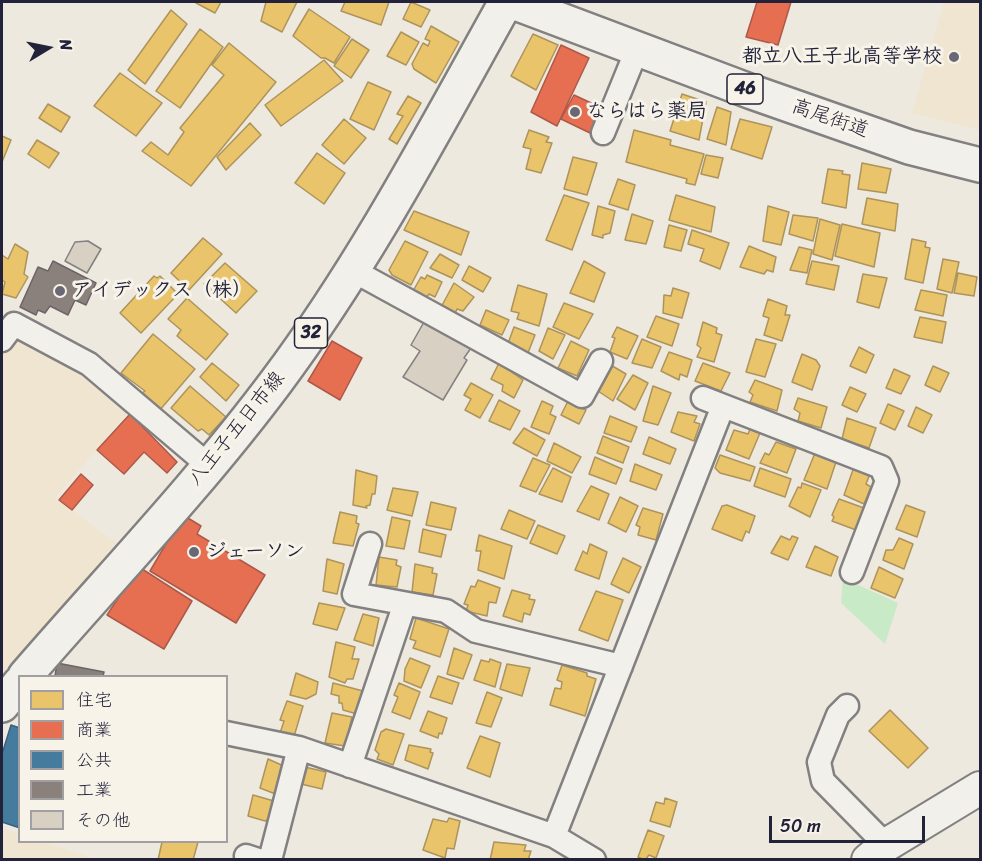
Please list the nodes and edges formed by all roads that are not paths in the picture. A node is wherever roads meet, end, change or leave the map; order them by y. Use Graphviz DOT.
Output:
graph roads {
  1 [pos="507,2"];
  2 [pos="513,2"];
  3 [pos="638,47"];
  4 [pos="603,133"];
  5 [pos="981,165"];
  6 [pos="354,271"];
  7 [pos="2,340"];
  8 [pos="601,361"];
  9 [pos="208,465"];
  10 [pos="370,544"];
  11 [pos="852,572"];
  12 [pos="404,606"];
  13 [pos="621,666"];
  14 [pos="29,675"];
  15 [pos="847,706"];
  16 [pos="228,733"];
  17 [pos="299,748"];
  18 [pos="350,766"];
  19 [pos="981,788"];
  20 [pos="554,836"];
  21 [pos="877,852"];
  22 [pos="270,860"];
  23 [pos="594,860"];
  1 -- 6 [label="main road, 八王子五日市線 / 32"];
  2 -- 3 [label="main road, 高尾街道 / 46"];
  3 -- 4 [label="street"];
  3 -- 5 [label="main road, 高尾街道 / 46"];
  6 -- 8 [label="street"];
  6 -- 9 [label="main road, 八王子五日市線 / 32"];
  7 -- 9 [label="street"];
  9 -- 14 [label="main road, 八王子五日市線 / 32"];
  10 -- 12 [label="street"];
  11 -- 13 [label="street"];
  12 -- 13 [label="street"];
  12 -- 18 [label="street"];
  13 -- 20 [label="street"];
  15 -- 21 [label="street"];
  16 -- 17 [label="street"];
  17 -- 18 [label="street"];
  17 -- 22 [label="street"];
  18 -- 20 [label="street"];
  19 -- 21 [label="main road"];
  20 -- 23 [label="street"];
}
